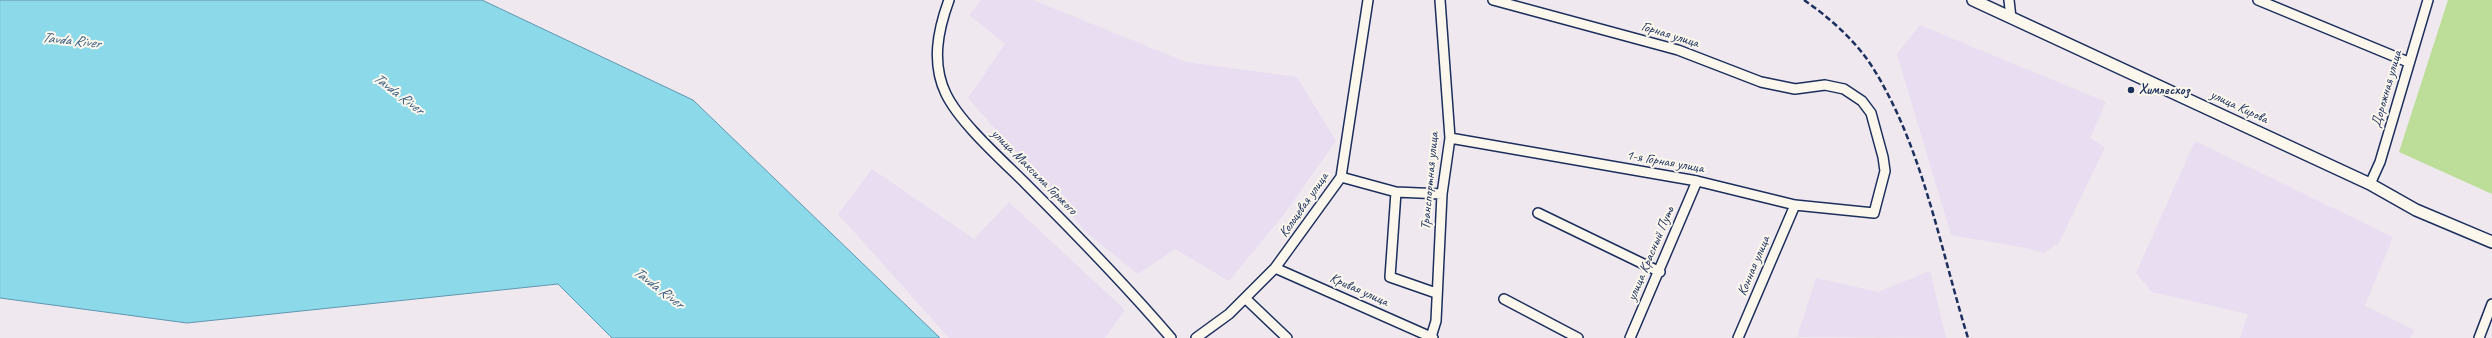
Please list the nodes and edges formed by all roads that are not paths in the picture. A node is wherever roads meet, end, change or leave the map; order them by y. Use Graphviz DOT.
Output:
graph roads {
  1 [pos="949,0"];
  2 [pos="1368,0"];
  3 [pos="1440,0"];
  4 [pos="1493,0"];
  5 [pos="1973,0"];
  6 [pos="2009,0"];
  7 [pos="2258,0"];
  8 [pos="2428,0"];
  9 [pos="2011,18"];
  10 [pos="2408,62"];
  11 [pos="1450,138"];
  12 [pos="1341,177"];
  13 [pos="1697,181"];
  14 [pos="2370,184"];
  15 [pos="1396,192"];
  16 [pos="1442,194"];
  17 [pos="1795,205"];
  18 [pos="1538,213"];
  19 [pos="1874,214"];
  20 [pos="2492,242"];
  21 [pos="1275,268"];
  22 [pos="1660,272"];
  23 [pos="1436,293"];
  24 [pos="1245,298"];
  25 [pos="1504,299"];
  26 [pos="2492,304"];
  27 [pos="1432,337"];
  28 [pos="1171,338"];
  29 [pos="1196,338"];
  30 [pos="1287,338"];
  31 [pos="1578,338"];
  32 [pos="1630,338"];
  33 [pos="1738,338"];
  34 [pos="2479,338"];
  1 -- 28 [label="street, улица Максима Горького"];
  2 -- 12 [label="street, Кольцевая улица"];
  3 -- 11 [label="street, Транспортная улица"];
  4 -- 19 [label="street, Горная улица"];
  5 -- 9 [label="main road, улица Кирова"];
  6 -- 9 [label="street"];
  7 -- 10 [label="street"];
  8 -- 10 [label="street, Дорожная улица"];
  9 -- 14 [label="main road, улица Кирова"];
  10 -- 14 [label="street, Дорожная улица"];
  11 -- 13 [label="street, 1-я Горная улица"];
  11 -- 16 [label="street, Транспортная улица"];
  12 -- 15 [label="street"];
  12 -- 21 [label="street, Кольцевая улица"];
  13 -- 17 [label="street, 1-я Горная улица"];
  13 -- 22 [label="street, улица Красный Путь"];
  14 -- 20 [label="main road, улица Кирова"];
  15 -- 16 [label="street"];
  15 -- 23 [label="street"];
  16 -- 23 [label="street, Транспортная улица"];
  17 -- 19 [label="street, 1-я Горная улица"];
  17 -- 33 [label="street, Конная улица"];
  18 -- 22 [label="street"];
  21 -- 24 [label="street, Кольцевая улица"];
  21 -- 27 [label="street, Кривая улица"];
  22 -- 32 [label="street, улица Красный Путь"];
  23 -- 27 [label="street, Транспортная улица"];
  24 -- 29 [label="street, Кольцевая улица"];
  24 -- 30 [label="street"];
  25 -- 31 [label="street"];
  26 -- 34 [label="street"];
}
